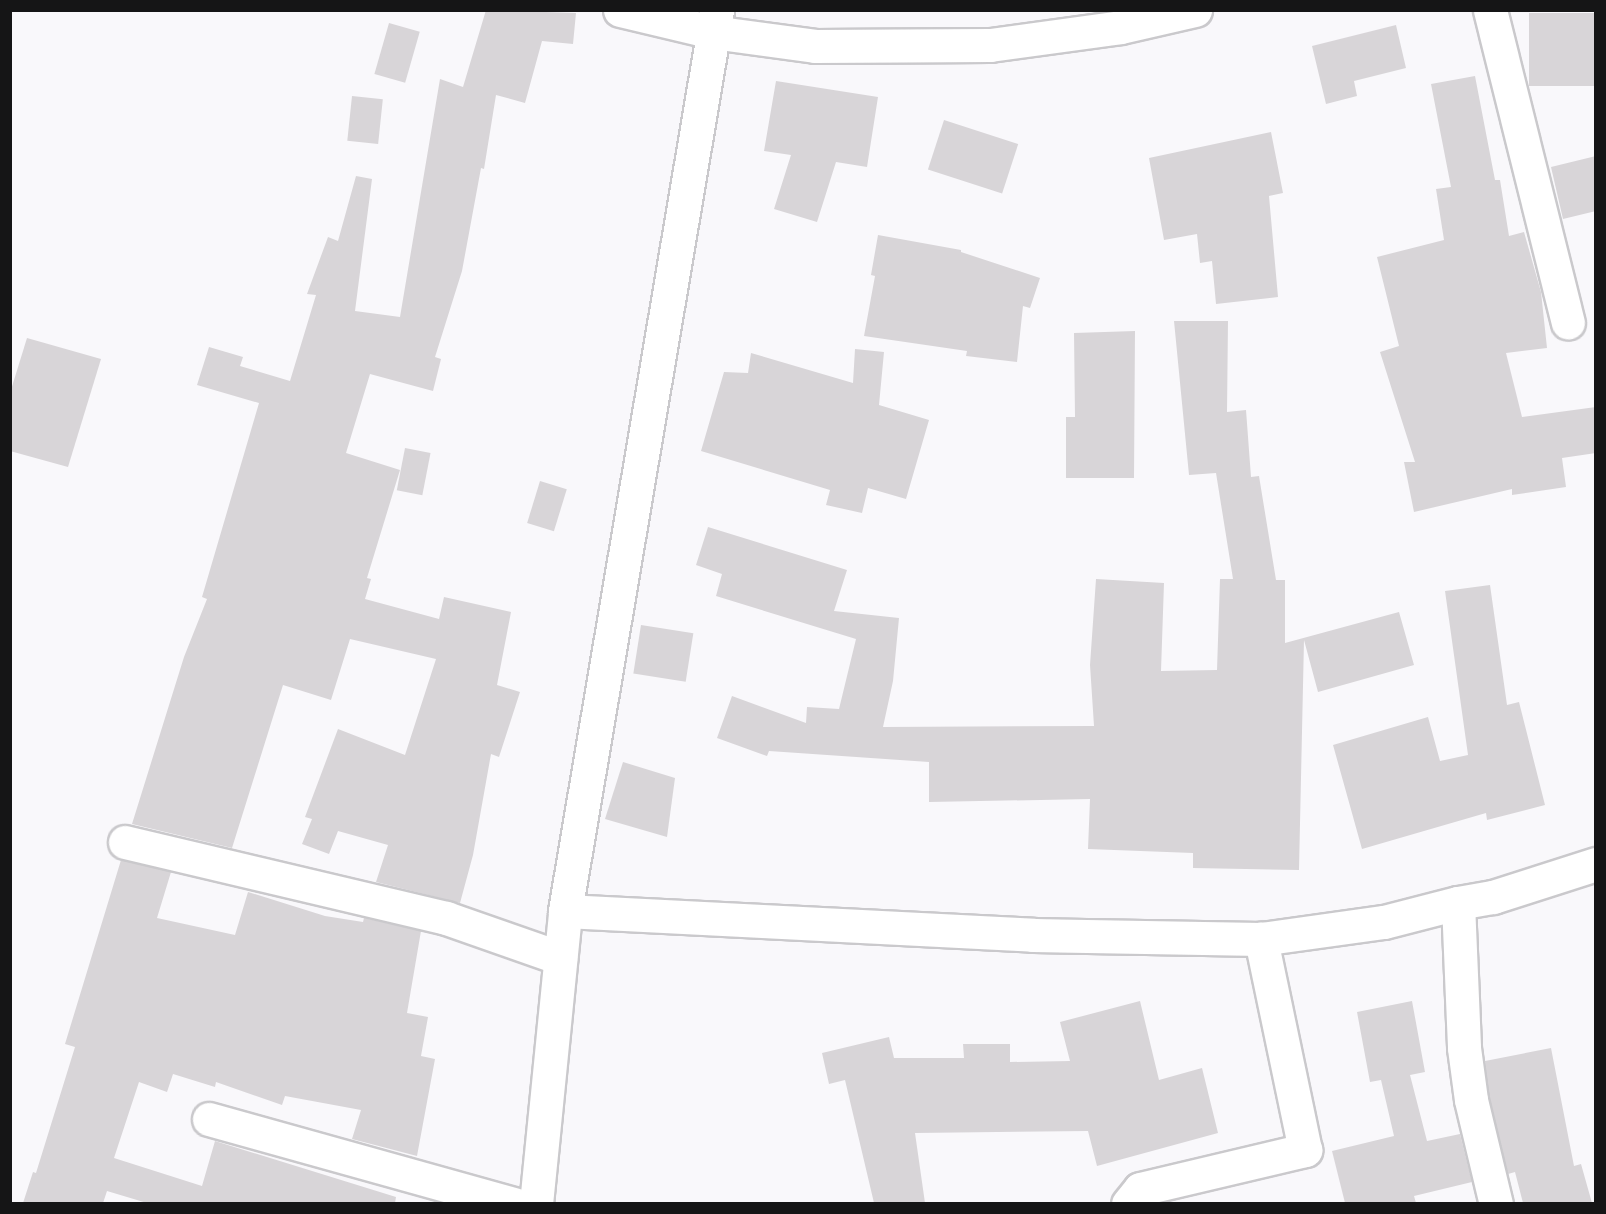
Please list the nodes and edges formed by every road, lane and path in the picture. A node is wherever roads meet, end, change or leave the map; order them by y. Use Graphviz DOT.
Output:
graph roads {
  1 [pos="620,10"];
  2 [pos="1195,10"];
  3 [pos="1490,10"];
  4 [pos="715,21"];
  5 [pos="1568,322"];
  6 [pos="125,842"];
  7 [pos="1596,864"];
  8 [pos="1458,903"];
  9 [pos="565,911"];
  10 [pos="1261,939"];
  11 [pos="560,958"];
  12 [pos="209,1119"];
  13 [pos="514,1203"];
  14 [pos="536,1203"];
  15 [pos="1128,1203"];
  16 [pos="1496,1203"];
  1 -- 4 [label="street"];
  2 -- 4 [label="street"];
  3 -- 5 [label="street"];
  4 -- 9 [label="street"];
  6 -- 11 [label="street"];
  7 -- 8 [label="street"];
  8 -- 10 [label="street"];
  8 -- 16 [label="street"];
  9 -- 10 [label="street"];
  9 -- 11 [label="street"];
  10 -- 15 [label="street"];
  11 -- 14 [label="street"];
  12 -- 13 [label="street"];
}
